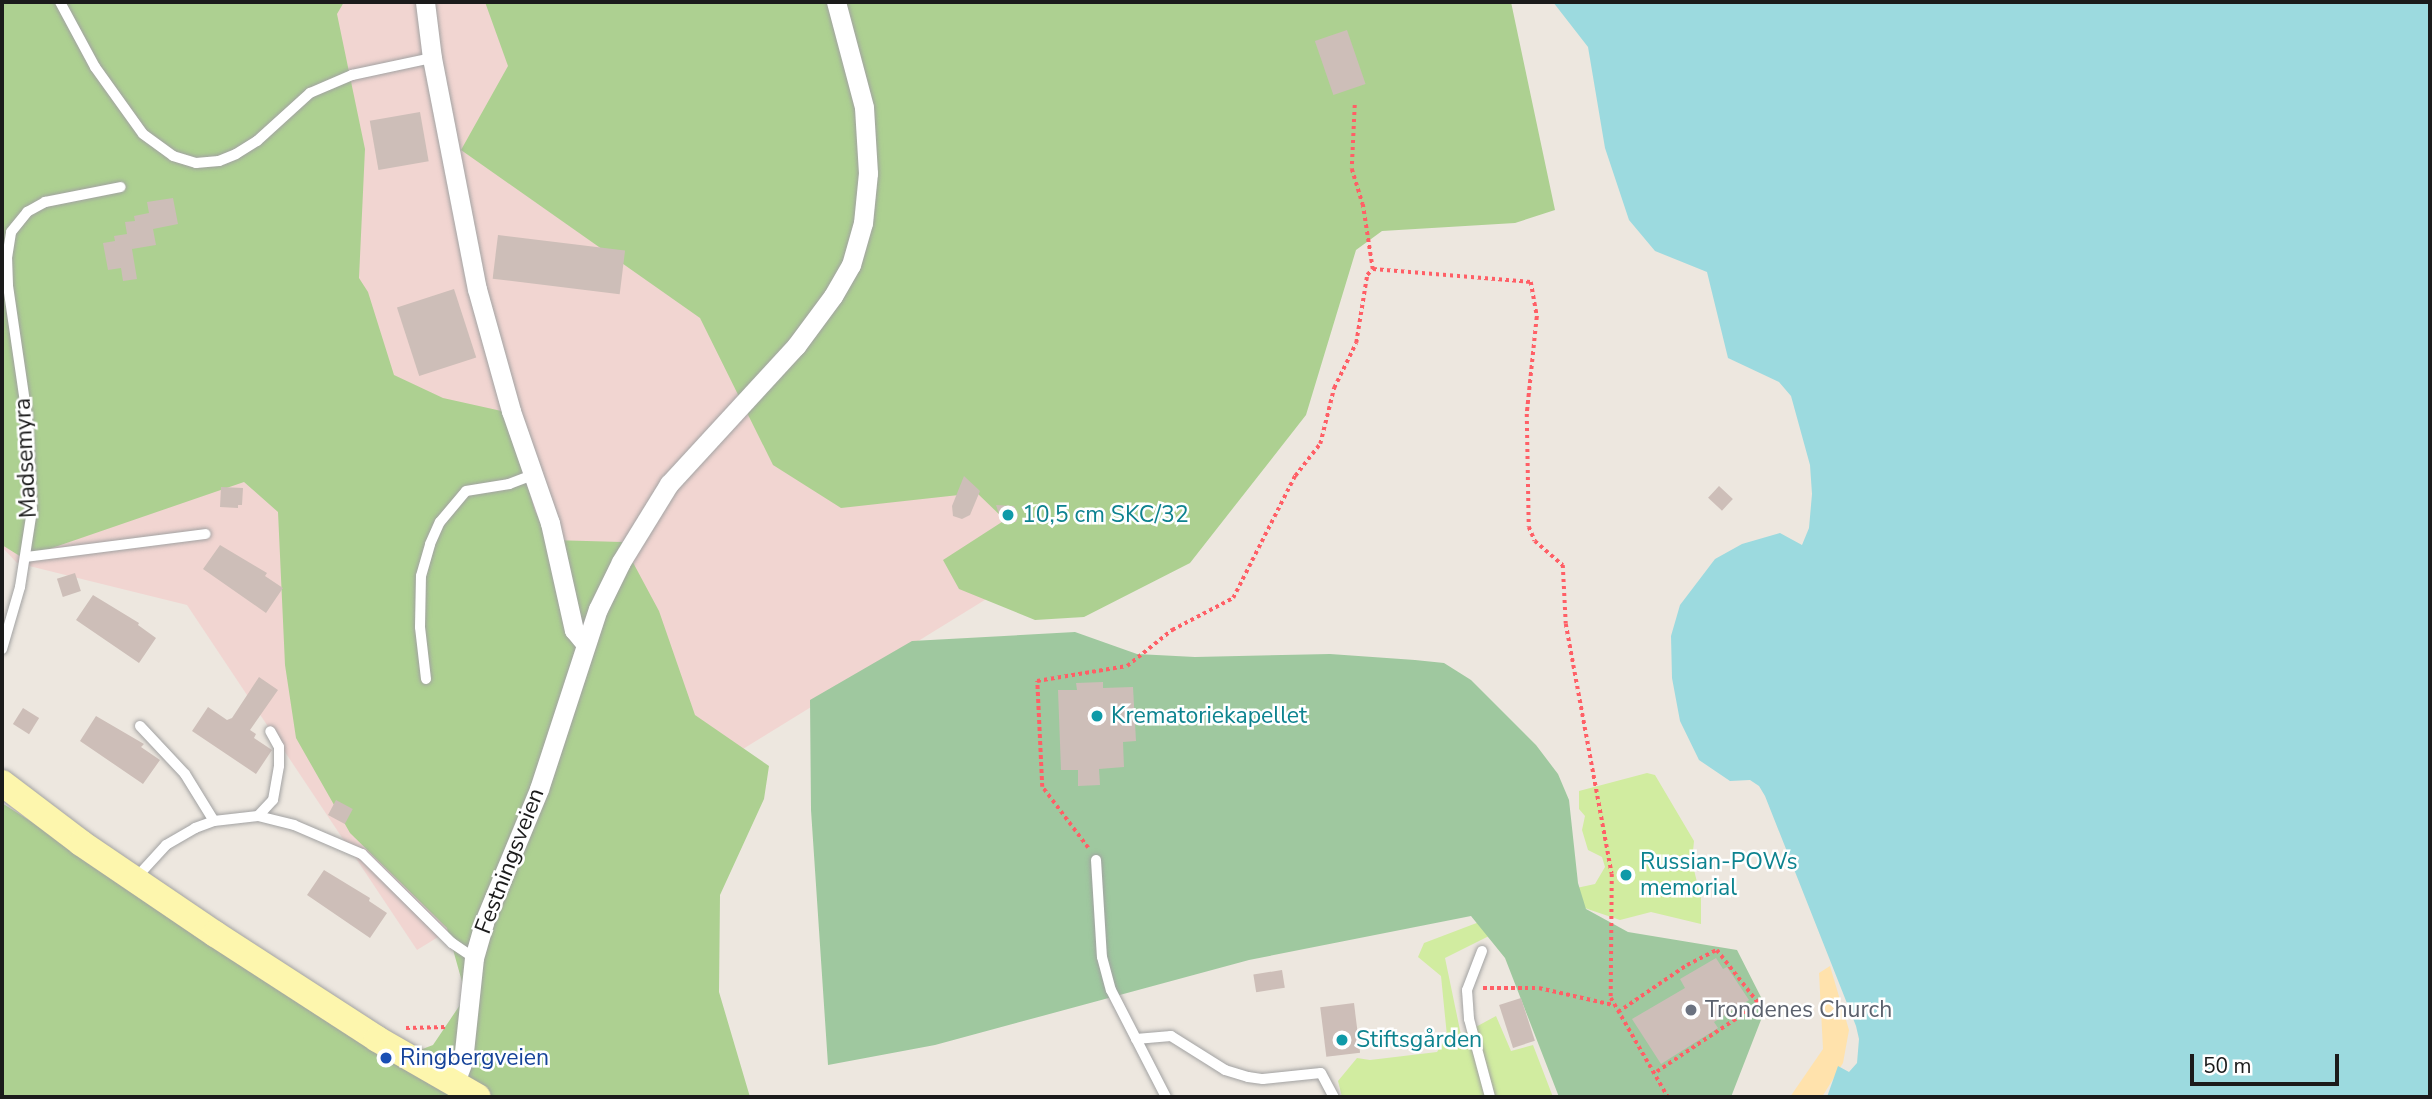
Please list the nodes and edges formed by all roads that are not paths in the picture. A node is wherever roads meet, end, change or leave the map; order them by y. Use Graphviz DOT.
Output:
graph roads {
  1 [pos="60,2"];
  2 [pos="425,2"];
  3 [pos="836,2"];
  4 [pos="432,58"];
  5 [pos="121,187"];
  6 [pos="535,474"];
  7 [pos="206,534"];
  8 [pos="26,557"];
  9 [pos="585,643"];
  10 [pos="2,649"];
  11 [pos="426,680"];
  12 [pos="140,726"];
  13 [pos="270,731"];
  14 [pos="2,783"];
  15 [pos="258,816"];
  16 [pos="214,821"];
  17 [pos="1096,860"];
  18 [pos="135,880"];
  19 [pos="1482,951"];
  20 [pos="474,958"];
  21 [pos="1136,1039"];
  22 [pos="455,1082"];
  23 [pos="478,1097"];
  24 [pos="1166,1097"];
  25 [pos="1334,1097"];
  26 [pos="1490,1097"];
  1 -- 4 [label="lane"];
  2 -- 4 [label="street"];
  3 -- 9 [label="street, Festningsveien"];
  4 -- 6 [label="street"];
  5 -- 8 [label="lane, Madsemyra"];
  6 -- 9 [label="street"];
  6 -- 11 [label="lane"];
  7 -- 8 [label="lane"];
  8 -- 10 [label="lane, Madsemyra"];
  9 -- 20 [label="street, Festningsveien"];
  12 -- 16 [label="lane"];
  13 -- 15 [label="lane"];
  14 -- 18 [label="main road"];
  15 -- 16 [label="lane"];
  15 -- 20 [label="lane"];
  16 -- 18 [label="lane"];
  17 -- 21 [label="lane"];
  18 -- 22 [label="main road"];
  19 -- 26 [label="lane"];
  20 -- 22 [label="street, Festningsveien"];
  21 -- 24 [label="lane"];
  21 -- 25 [label="lane"];
  22 -- 23 [label="main road"];
}
